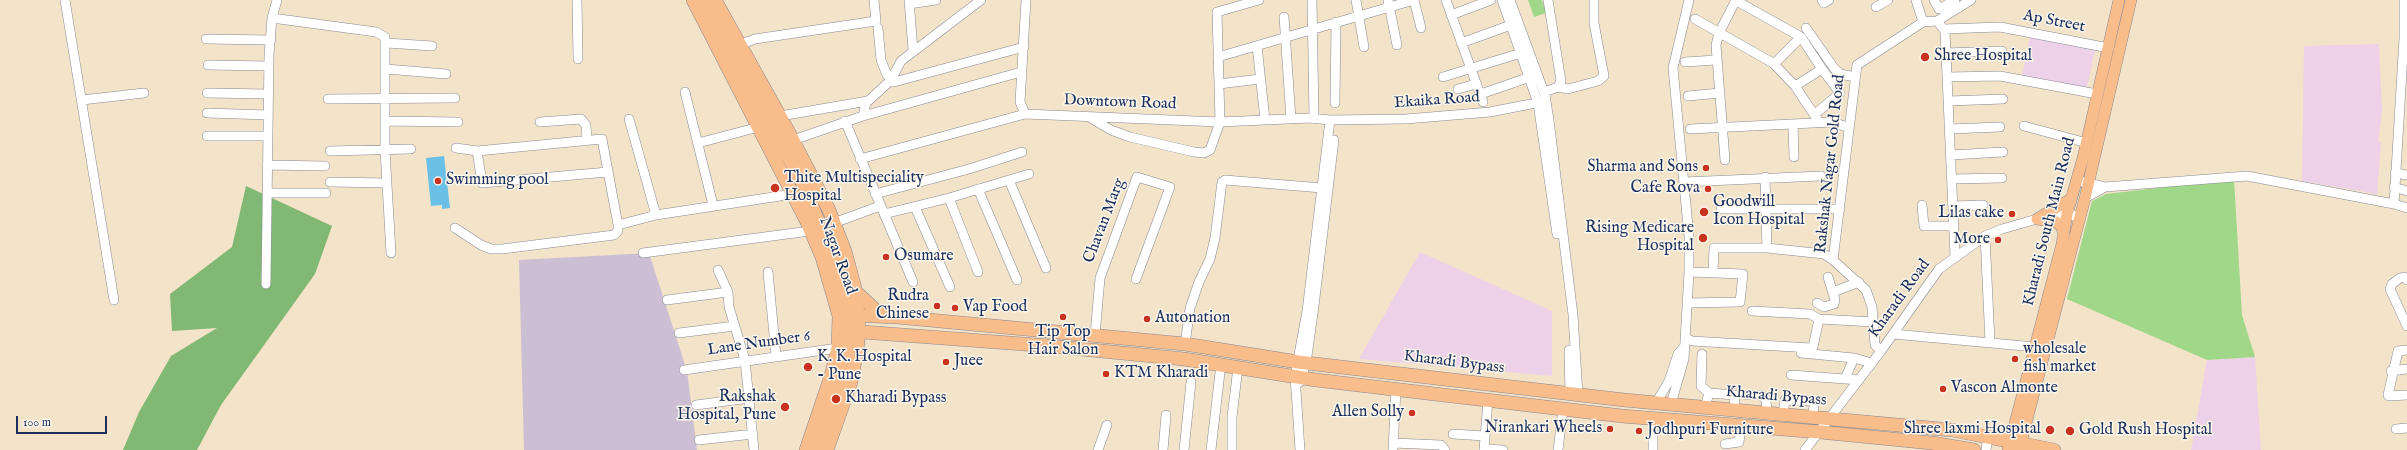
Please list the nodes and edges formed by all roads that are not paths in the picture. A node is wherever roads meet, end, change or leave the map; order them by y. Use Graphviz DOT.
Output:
graph roads {
  1 [pos="65,0"];
  2 [pos="277,0"];
  3 [pos="577,0"];
  4 [pos="693,0"];
  5 [pos="703,0"];
  6 [pos="716,0"];
  7 [pos="874,0"];
  8 [pos="936,0"];
  9 [pos="981,0"];
  10 [pos="1026,0"];
  11 [pos="1258,0"];
  12 [pos="1312,0"];
  13 [pos="1356,0"];
  14 [pos="1414,0"];
  15 [pos="1446,0"];
  16 [pos="1491,0"];
  17 [pos="1502,0"];
  18 [pos="1510,0"];
  19 [pos="1548,0"];
  20 [pos="1594,0"];
  21 [pos="1689,0"];
  22 [pos="1735,0"];
  23 [pos="1822,0"];
  24 [pos="1829,0"];
  25 [pos="1888,0"];
  26 [pos="1916,0"];
  27 [pos="1934,0"];
  28 [pos="1954,0"];
  29 [pos="1971,0"];
  30 [pos="2119,0"];
  31 [pos="2131,0"];
  32 [pos="2404,0"];
  33 [pos="909,2"];
  34 [pos="1389,4"];
  35 [pos="1876,7"];
  36 [pos="1451,15"];
  37 [pos="1359,16"];
  38 [pos="1284,17"];
  39 [pos="272,18"];
  40 [pos="1696,19"];
  41 [pos="1937,21"];
  42 [pos="1336,22"];
  43 [pos="1923,22"];
  44 [pos="2406,22"];
  45 [pos="1511,25"];
  46 [pos="878,28"];
  47 [pos="1421,28"];
  48 [pos="1806,28"];
  49 [pos="1944,29"];
  50 [pos="1312,30"];
  51 [pos="1719,34"];
  52 [pos="1801,37"];
  53 [pos="1285,38"];
  54 [pos="2405,38"];
  55 [pos="206,39"];
  56 [pos="271,40"];
  57 [pos="387,43"];
  58 [pos="744,43"];
  59 [pos="1460,43"];
  60 [pos="1397,45"];
  61 [pos="432,46"];
  62 [pos="1257,46"];
  63 [pos="1024,47"];
  64 [pos="1364,47"];
  65 [pos="2109,48"];
  66 [pos="913,50"];
  67 [pos="2002,51"];
  68 [pos="1521,53"];
  69 [pos="1946,53"];
  70 [pos="1218,57"];
  71 [pos="578,59"];
  72 [pos="1716,60"];
  73 [pos="1684,62"];
  74 [pos="2404,62"];
  75 [pos="1774,64"];
  76 [pos="208,65"];
  77 [pos="268,66"];
  78 [pos="386,69"];
  79 [pos="1822,69"];
  80 [pos="1470,70"];
  81 [pos="1021,72"];
  82 [pos="446,74"];
  83 [pos="1443,77"];
  84 [pos="1530,77"];
  85 [pos="1855,77"];
  86 [pos="1947,77"];
  87 [pos="1260,78"];
  88 [pos="891,80"];
  89 [pos="1219,84"];
  90 [pos="1476,84"];
  91 [pos="2404,85"];
  92 [pos="1795,86"];
  93 [pos="1558,87"];
  94 [pos="1458,89"];
  95 [pos="685,92"];
  96 [pos="144,93"];
  97 [pos="207,93"];
  98 [pos="1720,93"];
  99 [pos="268,94"];
  100 [pos="2097,94"];
  101 [pos="1688,96"];
  102 [pos="454,98"];
  103 [pos="386,99"];
  104 [pos="1543,99"];
  105 [pos="2003,99"];
  106 [pos="82,100"];
  107 [pos="328,100"];
  108 [pos="868,101"];
  109 [pos="1949,101"];
  110 [pos="1335,102"];
  111 [pos="207,113"];
  112 [pos="1025,114"];
  113 [pos="268,115"];
  114 [pos="786,115"];
  115 [pos="863,116"];
  116 [pos="1089,117"];
  117 [pos="1817,118"];
  118 [pos="629,119"];
  119 [pos="1292,119"];
  120 [pos="1314,119"];
  121 [pos="1265,120"];
  122 [pos="1333,120"];
  123 [pos="845,121"];
  124 [pos="385,122"];
  125 [pos="458,122"];
  126 [pos="540,122"];
  127 [pos="1220,122"];
  128 [pos="1793,124"];
  129 [pos="1723,126"];
  130 [pos="2024,126"];
  131 [pos="759,127"];
  132 [pos="2000,127"];
  133 [pos="1849,128"];
  134 [pos="1690,129"];
  135 [pos="1950,129"];
  136 [pos="207,136"];
  137 [pos="268,136"];
  138 [pos="587,140"];
  139 [pos="793,140"];
  140 [pos="698,143"];
  141 [pos="2087,143"];
  142 [pos="456,148"];
  143 [pos="410,149"];
  144 [pos="330,150"];
  145 [pos="385,150"];
  146 [pos="477,151"];
  147 [pos="1022,152"];
  148 [pos="2003,152"];
  149 [pos="1951,155"];
  150 [pos="1794,157"];
  151 [pos="860,158"];
  152 [pos="1725,160"];
  153 [pos="267,165"];
  154 [pos="325,166"];
  155 [pos="608,172"];
  156 [pos="2395,173"];
  157 [pos="1029,174"];
  158 [pos="2407,175"];
  159 [pos="1821,176"];
  160 [pos="1765,177"];
  161 [pos="2002,178"];
  162 [pos="1008,180"];
  163 [pos="1952,180"];
  164 [pos="2076,180"];
  165 [pos="330,182"];
  166 [pos="1684,182"];
  167 [pos="386,183"];
  168 [pos="2089,183"];
  169 [pos="2105,187"];
  170 [pos="2394,187"];
  171 [pos="1322,188"];
  172 [pos="978,189"];
  173 [pos="2407,191"];
  174 [pos="267,193"];
  175 [pos="326,193"];
  176 [pos="793,194"];
  177 [pos="875,194"];
  178 [pos="949,198"];
  179 [pos="2085,198"];
  180 [pos="2071,199"];
  181 [pos="2394,204"];
  182 [pos="713,205"];
  183 [pos="1922,205"];
  184 [pos="1953,206"];
  185 [pos="1983,206"];
  186 [pos="915,207"];
  187 [pos="2407,208"];
  188 [pos="1721,209"];
  189 [pos="1767,209"];
  190 [pos="1840,209"];
  191 [pos="882,210"];
  192 [pos="2067,214"];
  193 [pos="656,215"];
  194 [pos="2080,217"];
  195 [pos="2038,219"];
  196 [pos="839,221"];
  197 [pos="618,225"];
  198 [pos="1954,226"];
  199 [pos="455,228"];
  200 [pos="810,231"];
  201 [pos="2064,234"];
  202 [pos="1985,236"];
  203 [pos="1767,248"];
  204 [pos="391,253"];
  205 [pos="643,253"];
  206 [pos="1955,256"];
  207 [pos="1833,260"];
  208 [pos="1046,268"];
  209 [pos="718,270"];
  210 [pos="768,272"];
  211 [pos="978,272"];
  212 [pos="1689,272"];
  213 [pos="1713,273"];
  214 [pos="1828,277"];
  215 [pos="1136,279"];
  216 [pos="1017,280"];
  217 [pos="2407,280"];
  218 [pos="913,282"];
  219 [pos="1859,282"];
  220 [pos="266,284"];
  221 [pos="950,286"];
  222 [pos="728,292"];
  223 [pos="856,292"];
  224 [pos="1833,292"];
  225 [pos="114,300"];
  226 [pos="667,300"];
  227 [pos="1688,303"];
  228 [pos="1817,304"];
  229 [pos="1752,311"];
  230 [pos="854,315"];
  231 [pos="882,316"];
  232 [pos="1819,319"];
  233 [pos="1874,322"];
  234 [pos="735,326"];
  235 [pos="2407,326"];
  236 [pos="854,331"];
  237 [pos="679,334"];
  238 [pos="1892,334"];
  239 [pos="1095,335"];
  240 [pos="1990,342"];
  241 [pos="1685,343"];
  242 [pos="1185,344"];
  243 [pos="2035,347"];
  244 [pos="838,348"];
  245 [pos="2407,350"];
  246 [pos="1880,351"];
  247 [pos="1794,352"];
  248 [pos="1702,354"];
  249 [pos="776,356"];
  250 [pos="1854,358"];
  251 [pos="745,360"];
  252 [pos="1302,362"];
  253 [pos="1872,363"];
  254 [pos="1221,364"];
  255 [pos="1238,367"];
  256 [pos="2407,369"];
  257 [pos="684,370"];
  258 [pos="2392,371"];
  259 [pos="1791,375"];
  260 [pos="1298,377"];
  261 [pos="1845,379"];
  262 [pos="1859,380"];
  263 [pos="1191,382"];
  264 [pos="1396,389"];
  265 [pos="1709,393"];
  266 [pos="1574,395"];
  267 [pos="1747,395"];
  268 [pos="2407,395"];
  269 [pos="750,398"];
  270 [pos="1488,401"];
  271 [pos="1656,403"];
  272 [pos="1671,404"];
  273 [pos="696,405"];
  274 [pos="1705,407"];
  275 [pos="1563,409"];
  276 [pos="1734,410"];
  277 [pos="1766,413"];
  278 [pos="1166,414"];
  279 [pos="1830,418"];
  280 [pos="1653,419"];
  281 [pos="1107,425"];
  282 [pos="1741,426"];
  283 [pos="2407,428"];
  284 [pos="2396,429"];
  285 [pos="1820,432"];
  286 [pos="753,434"];
  287 [pos="1453,434"];
  288 [pos="1485,436"];
  289 [pos="1988,437"];
  290 [pos="699,440"];
  291 [pos="1725,444"];
  292 [pos="1393,446"];
  293 [pos="2014,446"];
  294 [pos="1484,449"];
  295 [pos="1558,449"];
  296 [pos="754,450"];
  297 [pos="806,450"];
  298 [pos="817,450"];
  299 [pos="827,450"];
  300 [pos="1098,450"];
  301 [pos="1164,450"];
  302 [pos="1184,450"];
  303 [pos="1212,450"];
  304 [pos="1232,450"];
  305 [pos="1300,450"];
  306 [pos="1445,450"];
  307 [pos="1503,450"];
  308 [pos="1653,450"];
  309 [pos="1805,450"];
  310 [pos="1974,450"];
  311 [pos="1986,450"];
  312 [pos="2054,450"];
  1 -- 106 [label="street"];
  2 -- 39 [label="street"];
  3 -- 71 [label="street"];
  4 -- 131 [label="highway, Nagar Road"];
  5 -- 230 [label="highway"];
  6 -- 139 [label="highway, Nagar Road"];
  7 -- 58 [label="street"];
  8 -- 33 [label="street"];
  9 -- 66 [label="street"];
  10 -- 63 [label="street"];
  11 -- 70 [label="street"];
  12 -- 50 [label="street"];
  13 -- 37 [label="street"];
  14 -- 34 [label="street"];
  14 -- 47 [label="street"];
  15 -- 36 [label="street"];
  16 -- 36 [label="street"];
  17 -- 45 [label="street"];
  18 -- 104 [label="street"];
  19 -- 93 [label="street"];
  20 -- 93 [label="street, Ekaika Road"];
  21 -- 166 [label="street"];
  22 -- 51 [label="street"];
  22 -- 52 [label="street"];
  23 -- 24 [label="street"];
  25 -- 35 [label="street"];
  26 -- 43 [label="street"];
  27 -- 28 [label="street"];
  29 -- 41 [label="street"];
  30 -- 65 [label="main road, Kharadi South Main Road"];
  31 -- 168 [label="main road, Kharadi South Main Road"];
  32 -- 44 [label="street"];
  33 -- 66 [label="street"];
  34 -- 37 [label="street"];
  34 -- 60 [label="street"];
  36 -- 59 [label="street"];
  37 -- 42 [label="street"];
  37 -- 64 [label="street"];
  38 -- 53 [label="street"];
  39 -- 56 [label="street"];
  39 -- 57 [label="street"];
  40 -- 51 [label="street"];
  41 -- 43 [label="street"];
  41 -- 49 [label="street"];
  42 -- 50 [label="street"];
  42 -- 110 [label="street"];
  43 -- 85 [label="street, Rakshak Nagar Gold Road"];
  44 -- 54 [label="street"];
  45 -- 59 [label="street"];
  45 -- 68 [label="street"];
  46 -- 88 [label="street"];
  48 -- 85 [label="street"];
  49 -- 65 [label="street, Ap Street"];
  49 -- 69 [label="street"];
  50 -- 53 [label="street"];
  50 -- 120 [label="street"];
  51 -- 72 [label="street"];
  51 -- 75 [label="street"];
  52 -- 75 [label="street"];
  52 -- 79 [label="street"];
  53 -- 62 [label="street"];
  53 -- 119 [label="street"];
  54 -- 74 [label="street"];
  55 -- 56 [label="street"];
  56 -- 77 [label="street"];
  57 -- 61 [label="street"];
  57 -- 78 [label="street"];
  59 -- 80 [label="street"];
  62 -- 70 [label="street"];
  62 -- 87 [label="street"];
  63 -- 81 [label="street"];
  63 -- 88 [label="street"];
  65 -- 100 [label="main road, Kharadi South Main Road"];
  66 -- 88 [label="street"];
  67 -- 69 [label="street"];
  68 -- 80 [label="street"];
  68 -- 84 [label="street"];
  69 -- 86 [label="street"];
  70 -- 89 [label="street"];
  72 -- 73 [label="street"];
  72 -- 98 [label="street"];
  74 -- 91 [label="street"];
  75 -- 92 [label="street"];
  76 -- 77 [label="street"];
  77 -- 99 [label="street"];
  78 -- 82 [label="street"];
  78 -- 103 [label="street"];
  79 -- 92 [label="street"];
  79 -- 117 [label="street"];
  80 -- 83 [label="street"];
  80 -- 90 [label="street"];
  81 -- 112 [label="street"];
  81 -- 115 [label="street"];
  84 -- 90 [label="street"];
  84 -- 104 [label="street"];
  85 -- 133 [label="street, Rakshak Nagar Gold Road"];
  86 -- 100 [label="street"];
  86 -- 109 [label="street"];
  87 -- 89 [label="street"];
  87 -- 121 [label="street"];
  88 -- 108 [label="street"];
  89 -- 127 [label="street"];
  90 -- 94 [label="street"];
  91 -- 156 [label="street"];
  92 -- 117 [label="street"];
  93 -- 104 [label="street, Ekaika Road"];
  95 -- 140 [label="street"];
  96 -- 106 [label="street"];
  97 -- 99 [label="street"];
  98 -- 101 [label="street"];
  98 -- 129 [label="street"];
  99 -- 113 [label="street"];
  100 -- 141 [label="main road, Kharadi South Main Road"];
  102 -- 103 [label="street"];
  103 -- 107 [label="street"];
  103 -- 124 [label="street"];
  104 -- 122 [label="street, Ekaika Road"];
  104 -- 266 [label="street"];
  105 -- 109 [label="street"];
  106 -- 225 [label="street"];
  108 -- 114 [label="street"];
  108 -- 115 [label="street"];
  109 -- 135 [label="street"];
  111 -- 113 [label="street"];
  112 -- 116 [label="street, Downtown Road"];
  112 -- 151 [label="street, Downtown Road"];
  113 -- 137 [label="street"];
  115 -- 123 [label="street"];
  116 -- 127 [label="street, Downtown Road"];
  116 -- 127 [label="street"];
  117 -- 128 [label="street"];
  117 -- 133 [label="street"];
  118 -- 193 [label="street"];
  119 -- 120 [label="street, Downtown Road"];
  119 -- 121 [label="street, Downtown Road"];
  120 -- 122 [label="street, Downtown Road"];
  121 -- 127 [label="street, Downtown Road"];
  122 -- 171 [label="street"];
  122 -- 252 [label="street"];
  123 -- 139 [label="street"];
  123 -- 151 [label="street"];
  124 -- 125 [label="street"];
  124 -- 145 [label="street"];
  126 -- 138 [label="street"];
  128 -- 129 [label="street"];
  128 -- 150 [label="street"];
  129 -- 134 [label="street"];
  129 -- 152 [label="street"];
  130 -- 141 [label="street"];
  131 -- 140 [label="street"];
  131 -- 176 [label="highway, Nagar Road"];
  132 -- 135 [label="street"];
  133 -- 190 [label="street, Rakshak Nagar Gold Road"];
  135 -- 149 [label="street"];
  136 -- 137 [label="street"];
  137 -- 153 [label="street"];
  138 -- 146 [label="street"];
  138 -- 155 [label="street"];
  139 -- 223 [label="highway, Nagar Road"];
  140 -- 182 [label="street"];
  141 -- 164 [label="main road, Kharadi South Main Road"];
  142 -- 146 [label="street"];
  143 -- 145 [label="street"];
  144 -- 145 [label="street"];
  145 -- 167 [label="street"];
  146 -- 155 [label="street"];
  147 -- 177 [label="street"];
  148 -- 149 [label="street"];
  149 -- 163 [label="street"];
  151 -- 177 [label="street"];
  153 -- 154 [label="street"];
  153 -- 174 [label="street"];
  155 -- 197 [label="street"];
  156 -- 158 [label="street"];
  156 -- 170 [label="street"];
  157 -- 162 [label="street"];
  159 -- 160 [label="street"];
  160 -- 166 [label="street"];
  160 -- 189 [label="street"];
  161 -- 163 [label="street"];
  162 -- 172 [label="street"];
  162 -- 208 [label="street"];
  163 -- 184 [label="street"];
  164 -- 168 [label="street"];
  164 -- 180 [label="main road, Kharadi South Main Road"];
  165 -- 167 [label="street"];
  166 -- 212 [label="street"];
  167 -- 204 [label="street"];
  168 -- 169 [label="street"];
  168 -- 179 [label="main road, Kharadi South Main Road"];
  169 -- 179 [label="street"];
  169 -- 181 [label="street"];
  170 -- 173 [label="street"];
  170 -- 181 [label="street"];
  171 -- 242 [label="street"];
  171 -- 252 [label="street"];
  172 -- 178 [label="street"];
  172 -- 216 [label="street"];
  174 -- 175 [label="street"];
  174 -- 220 [label="street"];
  176 -- 182 [label="street"];
  176 -- 200 [label="highway, Nagar Road"];
  177 -- 191 [label="street"];
  178 -- 186 [label="street"];
  178 -- 211 [label="street"];
  179 -- 194 [label="main road, Kharadi South Main Road"];
  180 -- 192 [label="main road, Kharadi South Main Road"];
  180 -- 195 [label="main road"];
  181 -- 187 [label="street"];
  182 -- 193 [label="street"];
  183 -- 198 [label="street"];
  184 -- 185 [label="street"];
  184 -- 198 [label="street"];
  186 -- 191 [label="street"];
  186 -- 221 [label="street"];
  188 -- 189 [label="street"];
  189 -- 190 [label="street"];
  189 -- 203 [label="street"];
  190 -- 207 [label="street, Rakshak Nagar Gold Road"];
  191 -- 196 [label="street"];
  191 -- 218 [label="street"];
  192 -- 194 [label="street, Kharadi Road"];
  192 -- 195 [label="street, Kharadi Road"];
  192 -- 201 [label="main road, Kharadi South Main Road"];
  193 -- 197 [label="street"];
  194 -- 293 [label="main road, Kharadi South Main Road"];
  195 -- 201 [label="main road"];
  195 -- 202 [label="street, Kharadi Road"];
  197 -- 199 [label="street"];
  198 -- 206 [label="street"];
  200 -- 205 [label="street"];
  200 -- 244 [label="highway, Nagar Road"];
  201 -- 243 [label="main road, Kharadi South Main Road"];
  202 -- 206 [label="street, Kharadi Road"];
  202 -- 240 [label="street"];
  203 -- 207 [label="street"];
  203 -- 213 [label="street"];
  206 -- 238 [label="street, Kharadi Road"];
  207 -- 219 [label="street, Rakshak Nagar Gold Road"];
  209 -- 222 [label="street"];
  210 -- 249 [label="street"];
  212 -- 213 [label="street"];
  212 -- 227 [label="street"];
  213 -- 227 [label="street"];
  214 -- 224 [label="street"];
  215 -- 239 [label="street, Chavan Marg"];
  217 -- 235 [label="street"];
  219 -- 224 [label="street"];
  219 -- 233 [label="street, Rakshak Nagar Gold Road"];
  222 -- 226 [label="street"];
  222 -- 234 [label="street"];
  223 -- 230 [label="highway, Nagar Road"];
  223 -- 231 [label="highway"];
  224 -- 228 [label="street"];
  227 -- 241 [label="street"];
  229 -- 232 [label="street"];
  230 -- 231 [label="highway, Kharadi Bypass"];
  230 -- 236 [label="highway, Nagar Road"];
  231 -- 239 [label="highway, Kharadi Bypass"];
  232 -- 233 [label="street"];
  232 -- 241 [label="street"];
  233 -- 246 [label="street, Rakshak Nagar Gold Road"];
  234 -- 237 [label="street"];
  234 -- 251 [label="street"];
  236 -- 254 [label="highway, Kharadi Bypass"];
  236 -- 298 [label="highway"];
  236 -- 299 [label="highway, Nagar Road"];
  238 -- 240 [label="street"];
  238 -- 246 [label="street, Kharadi Road"];
  239 -- 242 [label="highway, Kharadi Bypass"];
  240 -- 243 [label="street"];
  241 -- 271 [label="street"];
  241 -- 272 [label="street"];
  242 -- 252 [label="highway, Kharadi Bypass"];
  243 -- 293 [label="main road, Kharadi South Main Road"];
  244 -- 249 [label="street, Lane Number 6"];
  244 -- 297 [label="highway, Nagar Road"];
  245 -- 258 [label="street"];
  246 -- 253 [label="street, Kharadi Road"];
  247 -- 250 [label="street"];
  248 -- 265 [label="street"];
  249 -- 251 [label="street, Lane Number 6"];
  250 -- 253 [label="street"];
  250 -- 261 [label="street"];
  251 -- 257 [label="street, Lane Number 6"];
  251 -- 269 [label="street"];
  252 -- 260 [label="street"];
  252 -- 266 [label="highway, Kharadi Bypass"];
  253 -- 262 [label="street, Kharadi Road"];
  254 -- 255 [label="highway, Kharadi Bypass"];
  254 -- 303 [label="street"];
  255 -- 260 [label="highway, Kharadi Bypass"];
  255 -- 304 [label="street"];
  256 -- 258 [label="street"];
  258 -- 268 [label="street"];
  259 -- 261 [label="street"];
  260 -- 264 [label="highway, Kharadi Bypass"];
  260 -- 305 [label="street"];
  261 -- 262 [label="street"];
  262 -- 279 [label="street, Kharadi Road"];
  263 -- 302 [label="street"];
  264 -- 270 [label="highway, Kharadi Bypass"];
  264 -- 292 [label="street"];
  265 -- 274 [label="street"];
  265 -- 276 [label="street"];
  266 -- 271 [label="highway, Kharadi Bypass"];
  267 -- 277 [label="street"];
  269 -- 273 [label="street"];
  269 -- 286 [label="street"];
  270 -- 275 [label="highway, Kharadi Bypass"];
  270 -- 288 [label="street"];
  271 -- 272 [label="highway, Kharadi Bypass"];
  272 -- 274 [label="highway, Kharadi Bypass"];
  274 -- 276 [label="highway, Kharadi Bypass"];
  275 -- 280 [label="highway, Kharadi Bypass"];
  275 -- 295 [label="street"];
  276 -- 277 [label="highway, Kharadi Bypass"];
  277 -- 279 [label="highway, Kharadi Bypass"];
  278 -- 301 [label="street"];
  279 -- 285 [label="street, Kharadi Road"];
  279 -- 289 [label="highway, Kharadi Bypass"];
  280 -- 282 [label="highway, Kharadi Bypass"];
  280 -- 308 [label="street"];
  281 -- 300 [label="street"];
  282 -- 285 [label="highway, Kharadi Bypass"];
  282 -- 291 [label="street"];
  283 -- 284 [label="street"];
  285 -- 309 [label="street, Kharadi Road"];
  285 -- 310 [label="highway, Kharadi Bypass"];
  286 -- 290 [label="street"];
  286 -- 296 [label="street"];
  287 -- 288 [label="street"];
  288 -- 294 [label="street"];
  289 -- 293 [label="highway, Kharadi Bypass"];
  289 -- 311 [label="street"];
  292 -- 306 [label="street"];
  293 -- 312 [label="highway, Kharadi Bypass"];
  294 -- 307 [label="street"];
}
